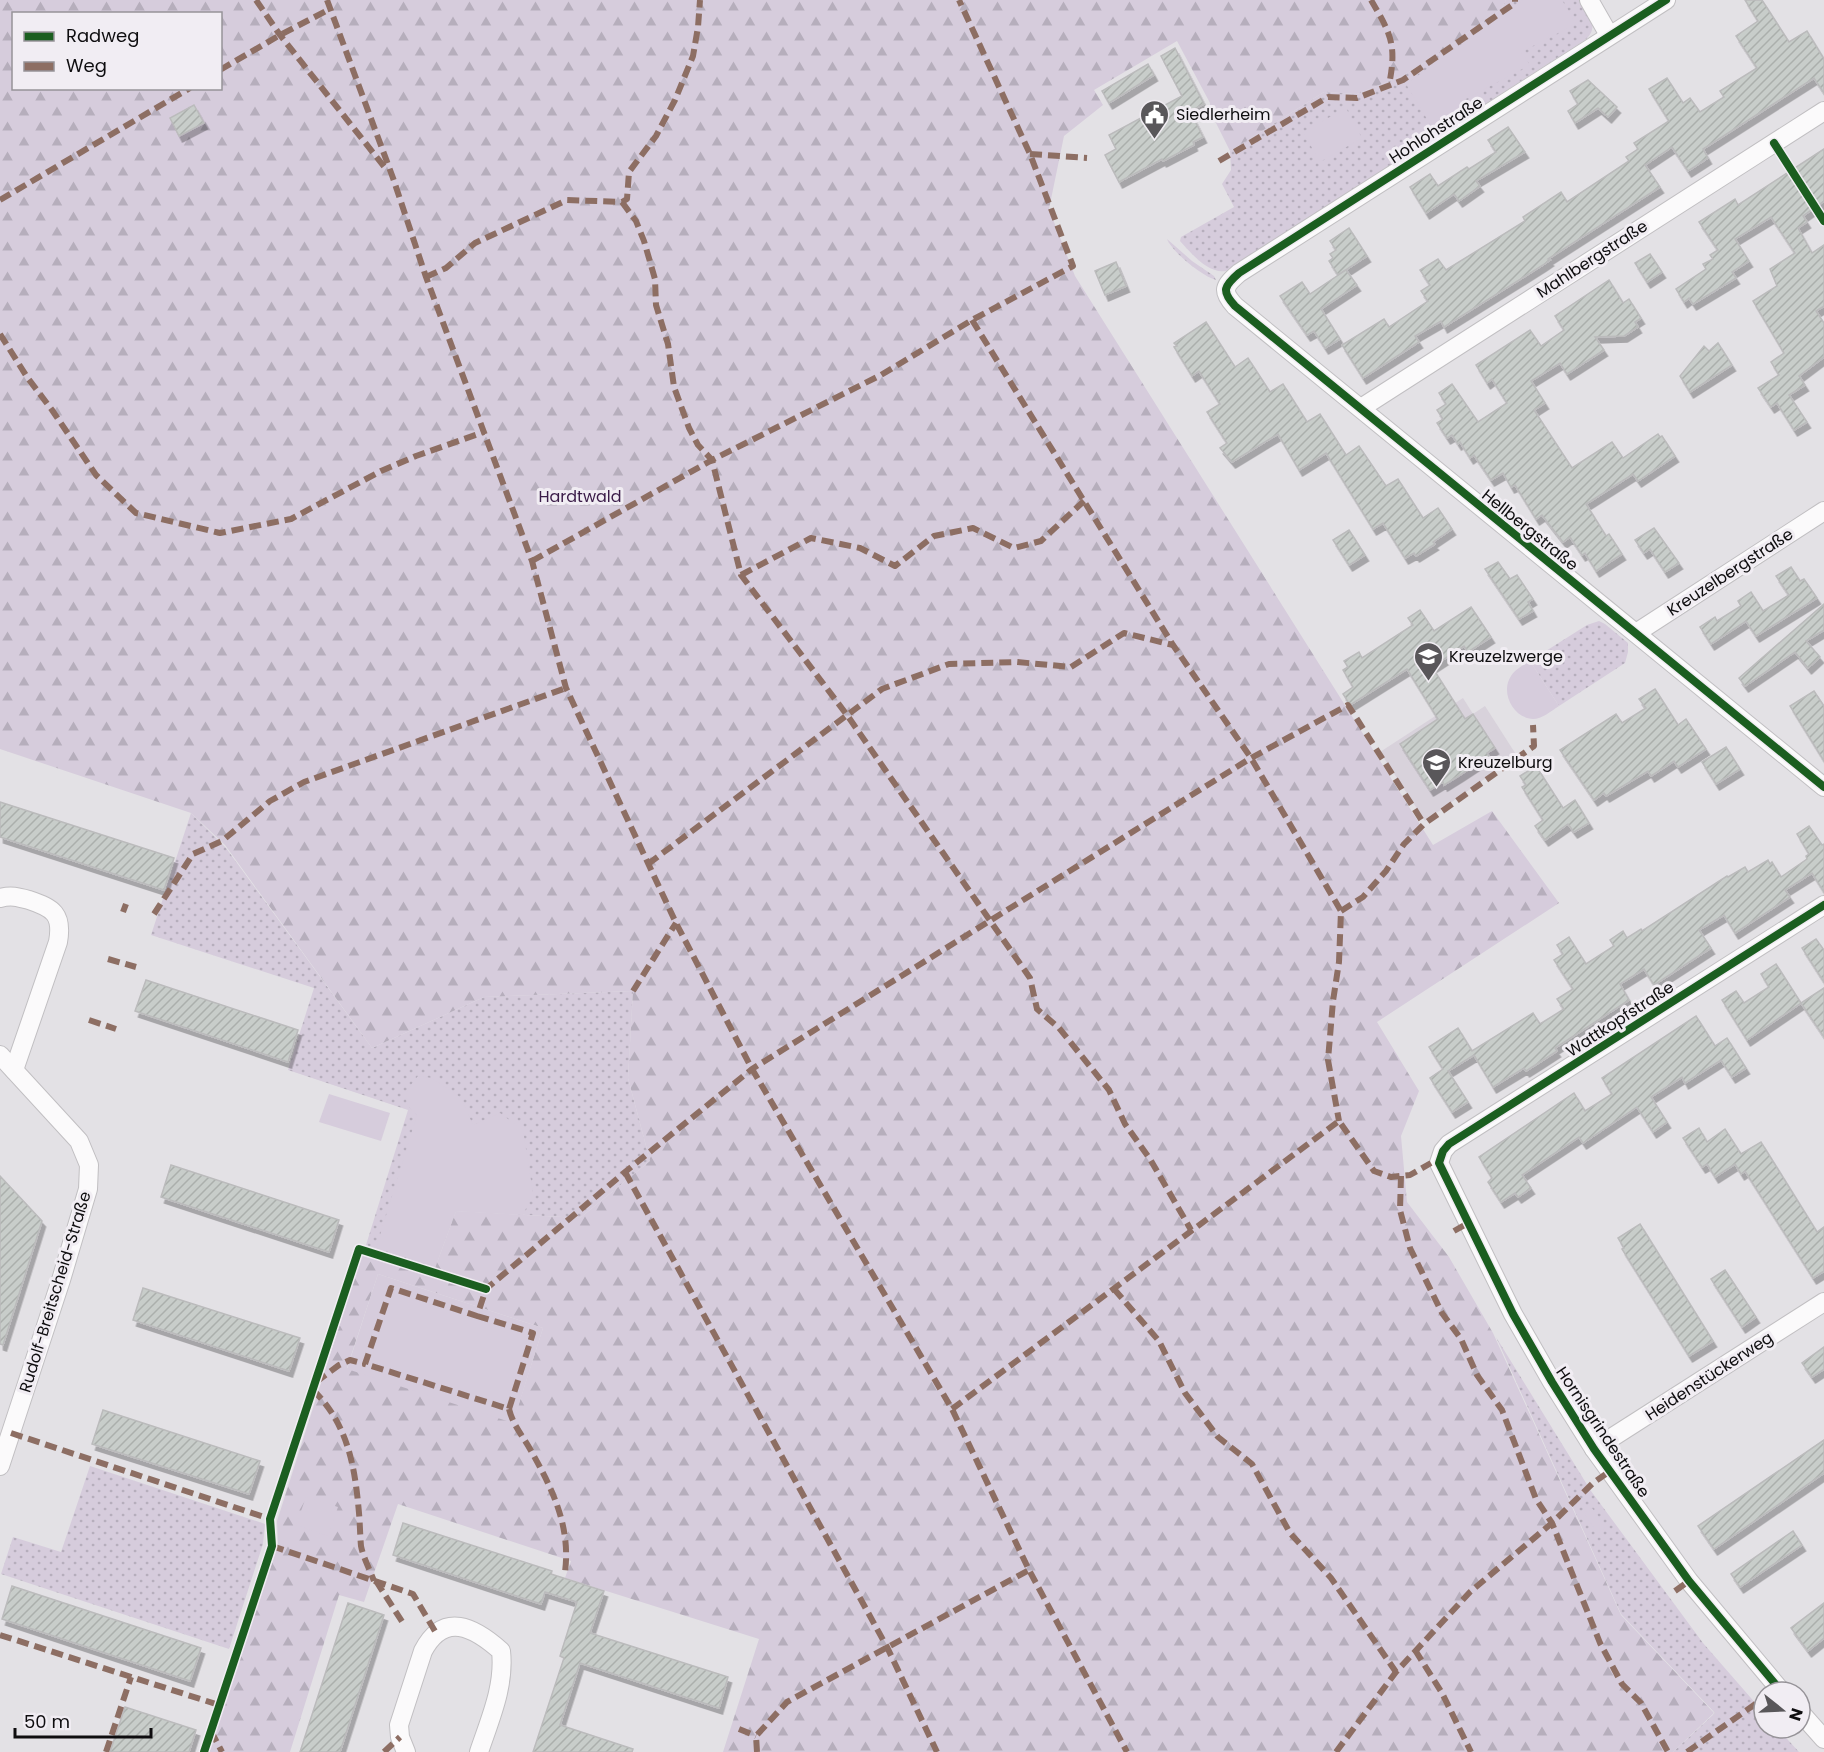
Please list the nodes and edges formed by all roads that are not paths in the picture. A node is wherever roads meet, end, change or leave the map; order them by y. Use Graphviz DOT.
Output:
graph roads {
  1 [pos="1590,0"];
  2 [pos="1666,0"];
  3 [pos="1609,35"];
  4 [pos="1824,111"];
  5 [pos="1225,290"];
  6 [pos="1361,408"];
  7 [pos="1824,511"];
  8 [pos="1636,633"];
  9 [pos="1824,787"];
  10 [pos="0,898"];
  11 [pos="1824,905"];
  12 [pos="0,1055"];
  13 [pos="14,1070"];
  14 [pos="1439,1162"];
  15 [pos="1824,1302"];
  16 [pos="1594,1449"];
  17 [pos="0,1466"];
  18 [pos="1772,1680"];
  19 [pos="1812,1726"];
  20 [pos="1824,1739"];
  21 [pos="406,1752"];
  22 [pos="479,1752"];
  1 -- 3 [label="street"];
  2 -- 3 [label="street, Hohlohstraße"];
  3 -- 5 [label="street, Hohlohstraße"];
  4 -- 6 [label="street, Mahlbergstraße"];
  5 -- 6 [label="street, Hellbergstraße"];
  6 -- 8 [label="street, Hellbergstraße"];
  7 -- 8 [label="street, Kreuzelbergstraße"];
  8 -- 9 [label="street, Hellbergstraße"];
  10 -- 13 [label="street"];
  11 -- 14 [label="street, Wattkopfstraße"];
  12 -- 13 [label="street, Rudolf-Breitscheid-Straße"];
  13 -- 17 [label="street, Rudolf-Breitscheid-Straße"];
  14 -- 16 [label="street, Hornisgrindestraße"];
  15 -- 16 [label="street, Heidenstückerweg"];
  16 -- 18 [label="street, Hornisgrindestraße"];
  19 -- 20 [label="street"];
  21 -- 22 [label="street"];
}
